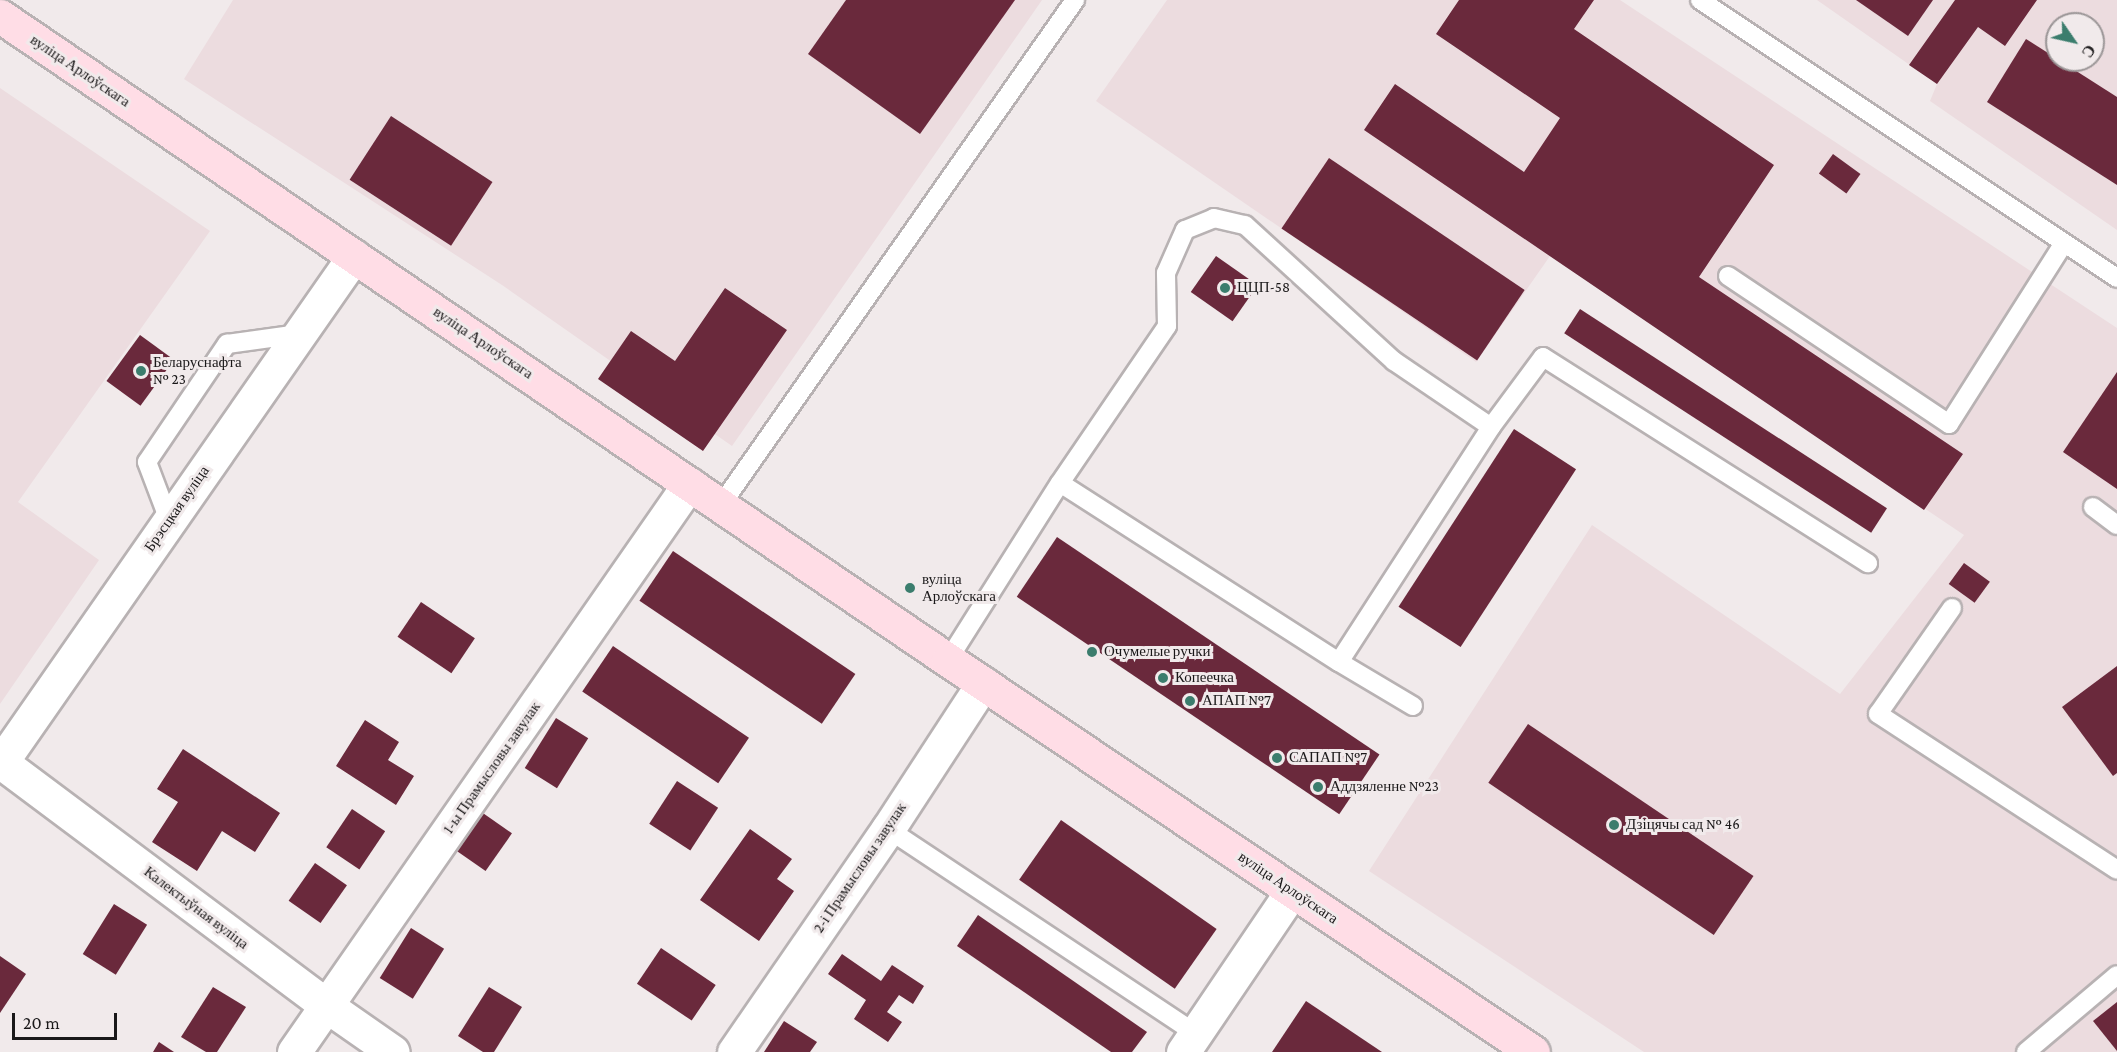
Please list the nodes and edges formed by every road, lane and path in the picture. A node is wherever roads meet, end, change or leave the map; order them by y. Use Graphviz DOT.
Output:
graph roads {
  1 [pos="1075,0"];
  2 [pos="1700,0"];
  3 [pos="0,16"];
  4 [pos="2064,243"];
  5 [pos="354,255"];
  6 [pos="1728,276"];
  7 [pos="2117,278"];
  8 [pos="299,334"];
  9 [pos="1491,427"];
  10 [pos="1060,483"];
  11 [pos="689,484"];
  12 [pos="721,505"];
  13 [pos="2093,507"];
  14 [pos="170,520"];
  15 [pos="2117,525"];
  16 [pos="1868,563"];
  17 [pos="1952,608"];
  18 [pos="948,660"];
  19 [pos="1339,662"];
  20 [pos="983,683"];
  21 [pos="1413,706"];
  22 [pos="1,763"];
  23 [pos="888,829"];
  24 [pos="2117,870"];
  25 [pos="1293,891"];
  26 [pos="2117,975"];
  27 [pos="327,1006"];
  28 [pos="1189,1043"];
  29 [pos="294,1052"];
  30 [pos="393,1052"];
  31 [pos="734,1052"];
  32 [pos="1533,1052"];
  33 [pos="2026,1052"];
  1 -- 12 [label="lane"];
  2 -- 4 [label="lane"];
  3 -- 5 [label="street, вуліца Арлоўскага"];
  4 -- 6 [label="lane"];
  4 -- 7 [label="lane"];
  5 -- 8 [label="street, Брэсцкая вуліца"];
  5 -- 11 [label="street, вуліца Арлоўскага"];
  8 -- 14 [label="street, Брэсцкая вуліца"];
  8 -- 14 [label="lane"];
  9 -- 10 [label="lane"];
  9 -- 16 [label="lane"];
  9 -- 19 [label="lane"];
  10 -- 18 [label="lane"];
  10 -- 19 [label="lane"];
  11 -- 12 [label="street, вуліца Арлоўскага"];
  11 -- 27 [label="street, 1-ы Прамысловы завулак"];
  12 -- 18 [label="street, вуліца Арлоўскага"];
  13 -- 15 [label="lane"];
  14 -- 22 [label="street, Брэсцкая вуліца"];
  17 -- 24 [label="lane"];
  18 -- 20 [label="street, вуліца Арлоўскага"];
  19 -- 21 [label="lane"];
  20 -- 23 [label="street, 2-і Прамысловы завулак"];
  20 -- 25 [label="street, вуліца Арлоўскага"];
  22 -- 27 [label="street, Калектыўная вуліца"];
  23 -- 28 [label="lane"];
  23 -- 31 [label="street, 2-і Прамысловы завулак"];
  25 -- 28 [label="street"];
  25 -- 32 [label="street, вуліца Арлоўскага"];
  26 -- 33 [label="lane"];
  27 -- 29 [label="street, 1-ы Прамысловы завулак"];
  27 -- 30 [label="street, Калектыўная вуліца"];
}
